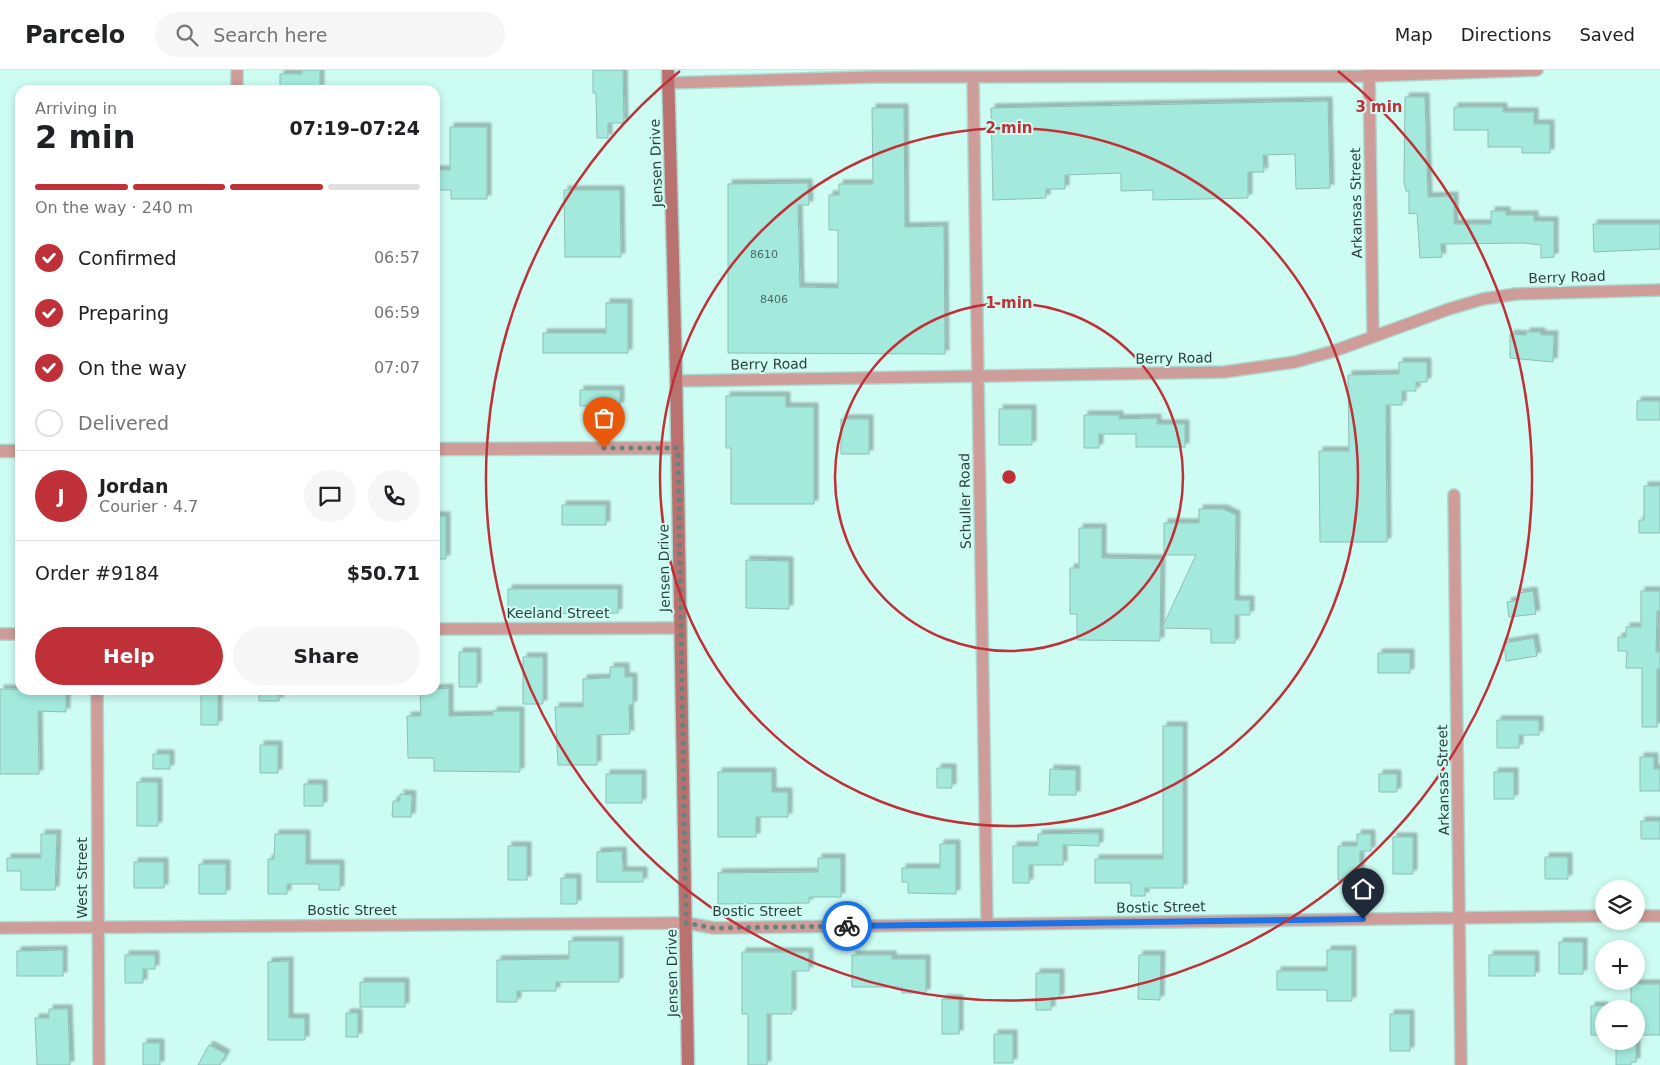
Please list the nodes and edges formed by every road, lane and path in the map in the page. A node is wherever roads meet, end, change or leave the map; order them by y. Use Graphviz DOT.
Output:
graph roads {
  1 [pos="237,70"];
  2 [pos="668,70"];
  3 [pos="1537,70"];
  4 [pos="1369,73"];
  5 [pos="973,78"];
  6 [pos="668,83"];
  7 [pos="237,85"];
  8 [pos="1660,290"];
  9 [pos="1373,336"];
  10 [pos="979,375"];
  11 [pos="676,381"];
  12 [pos="678,448"];
  13 [pos="440,449"];
  14 [pos="15,450"];
  15 [pos="0,451"];
  16 [pos="1454,495"];
  17 [pos="680,628"];
  18 [pos="440,629"];
  19 [pos="0,634"];
  20 [pos="15,634"];
  21 [pos="97,695"];
  22 [pos="1595,916"];
  23 [pos="1645,916"];
  24 [pos="1660,916"];
  25 [pos="1460,917"];
  26 [pos="686,923"];
  27 [pos="988,923"];
  28 [pos="0,928"];
  29 [pos="97,928"];
  30 [pos="99,1065"];
  31 [pos="688,1065"];
  32 [pos="1461,1065"];
  1 -- 7 [label="street"];
  2 -- 6 [label="main road, Jensen Drive"];
  3 -- 4 [label="street"];
  4 -- 5 [label="street"];
  4 -- 9 [label="street, Arkansas Street"];
  5 -- 6 [label="street"];
  5 -- 10 [label="street, Schuller Road"];
  6 -- 11 [label="main road, Jensen Drive"];
  8 -- 9 [label="street, Berry Road"];
  9 -- 10 [label="street, Berry Road"];
  10 -- 11 [label="street, Berry Road"];
  10 -- 27 [label="street, Schuller Road"];
  11 -- 12 [label="main road, Jensen Drive"];
  12 -- 13 [label="street"];
  12 -- 17 [label="main road, Jensen Drive"];
  14 -- 15 [label="street"];
  16 -- 25 [label="street, Arkansas Street"];
  17 -- 18 [label="street, Keeland Street"];
  17 -- 26 [label="main road, Jensen Drive"];
  19 -- 20 [label="street"];
  21 -- 29 [label="street, West Street"];
  22 -- 25 [label="street, Bostic Street"];
  23 -- 24 [label="street"];
  25 -- 27 [label="street, Bostic Street"];
  25 -- 32 [label="street, Arkansas Street"];
  26 -- 27 [label="street, Bostic Street"];
  26 -- 29 [label="street, Bostic Street"];
  26 -- 31 [label="main road, Jensen Drive"];
  28 -- 29 [label="street, Bostic Street"];
  29 -- 30 [label="street, West Street"];
}
